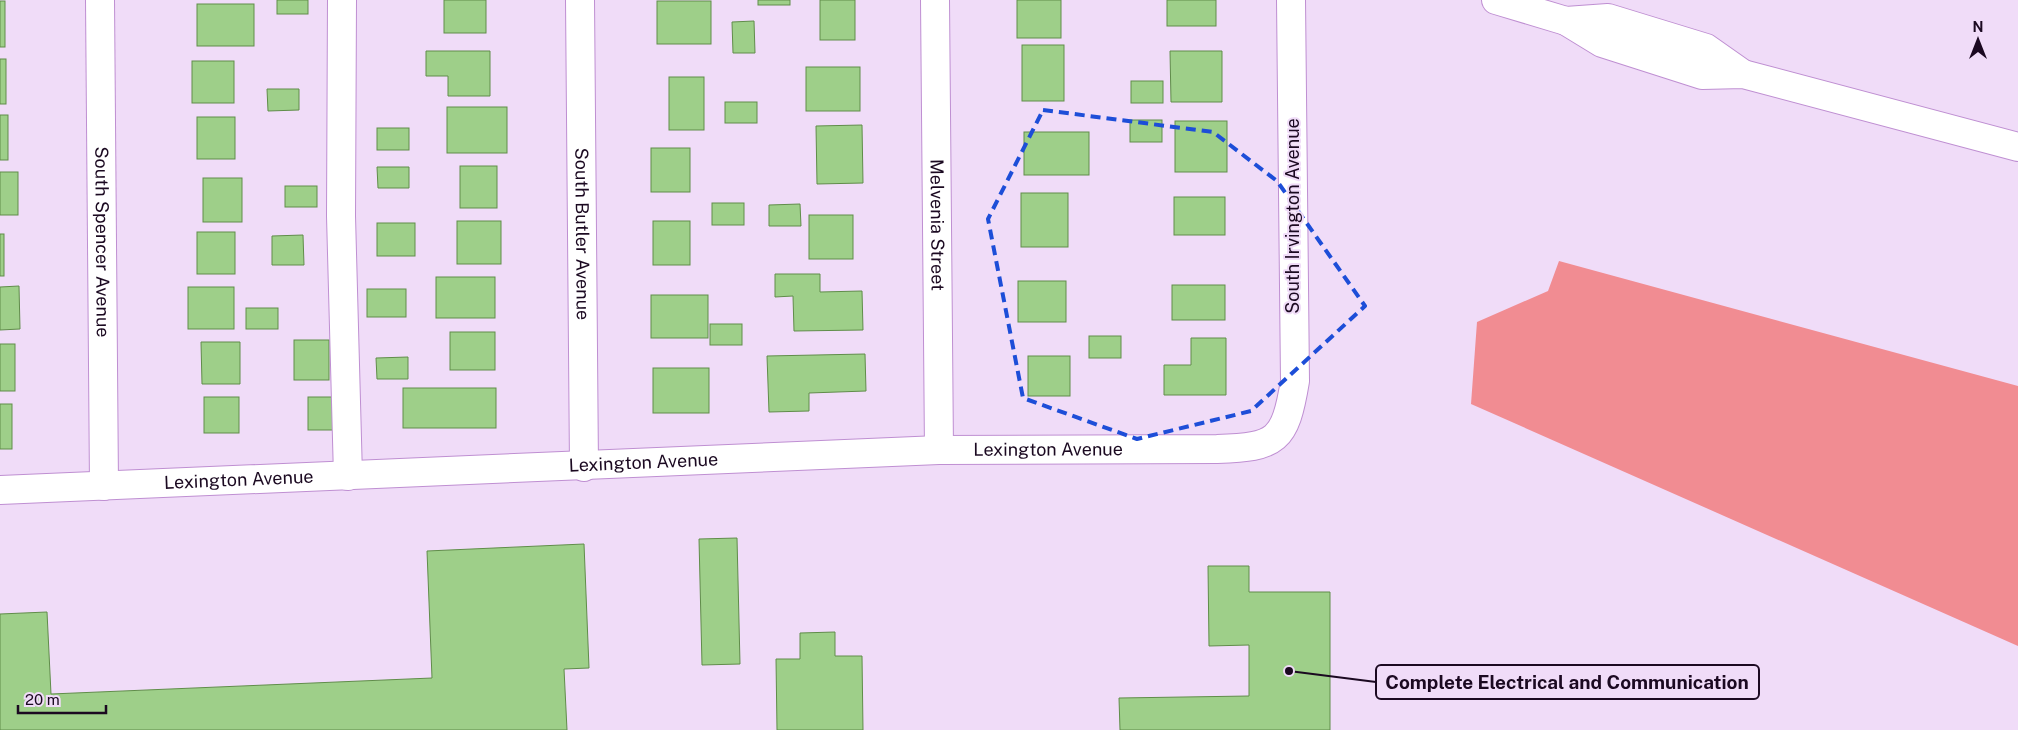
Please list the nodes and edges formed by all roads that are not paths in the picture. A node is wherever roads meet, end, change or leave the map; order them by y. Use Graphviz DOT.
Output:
graph roads {
  1 [pos="100,0"];
  2 [pos="342,0"];
  3 [pos="580,0"];
  4 [pos="935,0"];
  5 [pos="1291,0"];
  6 [pos="1496,0"];
  7 [pos="2018,147"];
  8 [pos="1282,431"];
  9 [pos="939,450"];
  10 [pos="584,467"];
  11 [pos="348,476"];
  12 [pos="104,486"];
  13 [pos="0,490"];
  1 -- 12 [label="street, South Spencer Avenue"];
  2 -- 11 [label="street"];
  3 -- 10 [label="street, South Butler Avenue"];
  4 -- 9 [label="street, Melvenia Street"];
  5 -- 8 [label="street, South Irvington Avenue"];
  6 -- 7 [label="street"];
  8 -- 9 [label="street, Lexington Avenue"];
  9 -- 10 [label="street, Lexington Avenue"];
  10 -- 11 [label="street, Lexington Avenue"];
  11 -- 12 [label="street, Lexington Avenue"];
  12 -- 13 [label="street, Lexington Avenue"];
}
